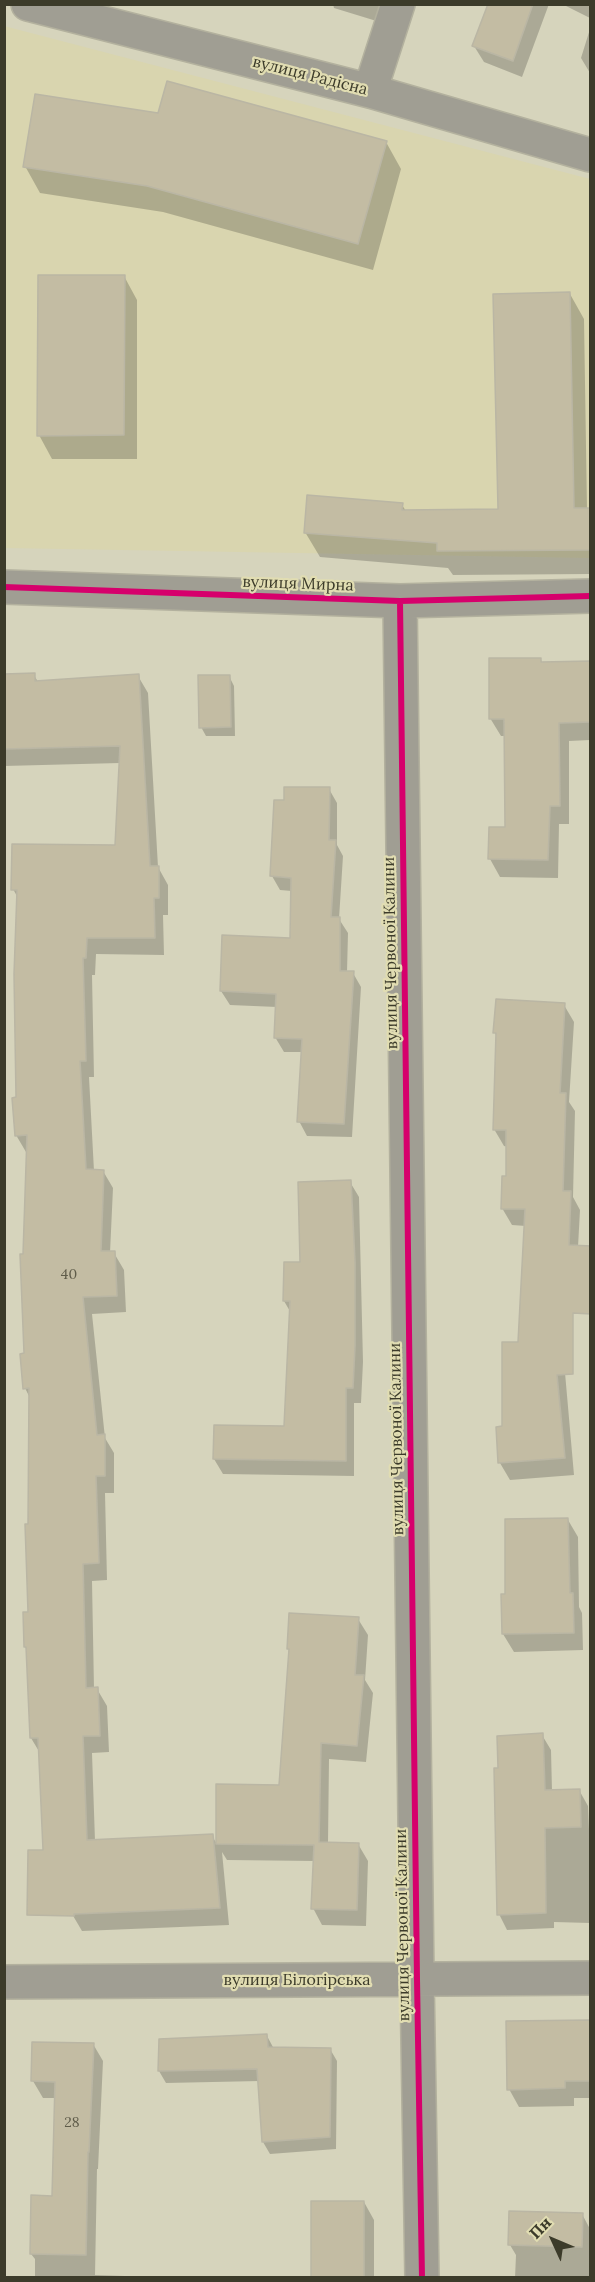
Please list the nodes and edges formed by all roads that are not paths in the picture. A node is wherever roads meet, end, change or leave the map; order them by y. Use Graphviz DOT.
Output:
graph roads {
  1 [pos="28,4"];
  2 [pos="398,4"];
  3 [pos="370,91"];
  4 [pos="591,155"];
  5 [pos="4,587"];
  6 [pos="591,596"];
  7 [pos="400,601"];
  8 [pos="591,1978"];
  9 [pos="417,1979"];
  10 [pos="4,1982"];
  11 [pos="422,2277"];
  1 -- 3 [label="street, вулиця Радісна"];
  2 -- 3 [label="street"];
  3 -- 4 [label="street, вулиця Радісна"];
  5 -- 7 [label="street, вулиця Мирна"];
  6 -- 7 [label="street, вулиця Мирна"];
  7 -- 9 [label="street, вулиця Червоної Калини"];
  8 -- 9 [label="street, вулиця Білогірська"];
  9 -- 10 [label="street, вулиця Білогірська"];
  9 -- 11 [label="street, вулиця Червоної Калини"];
}
